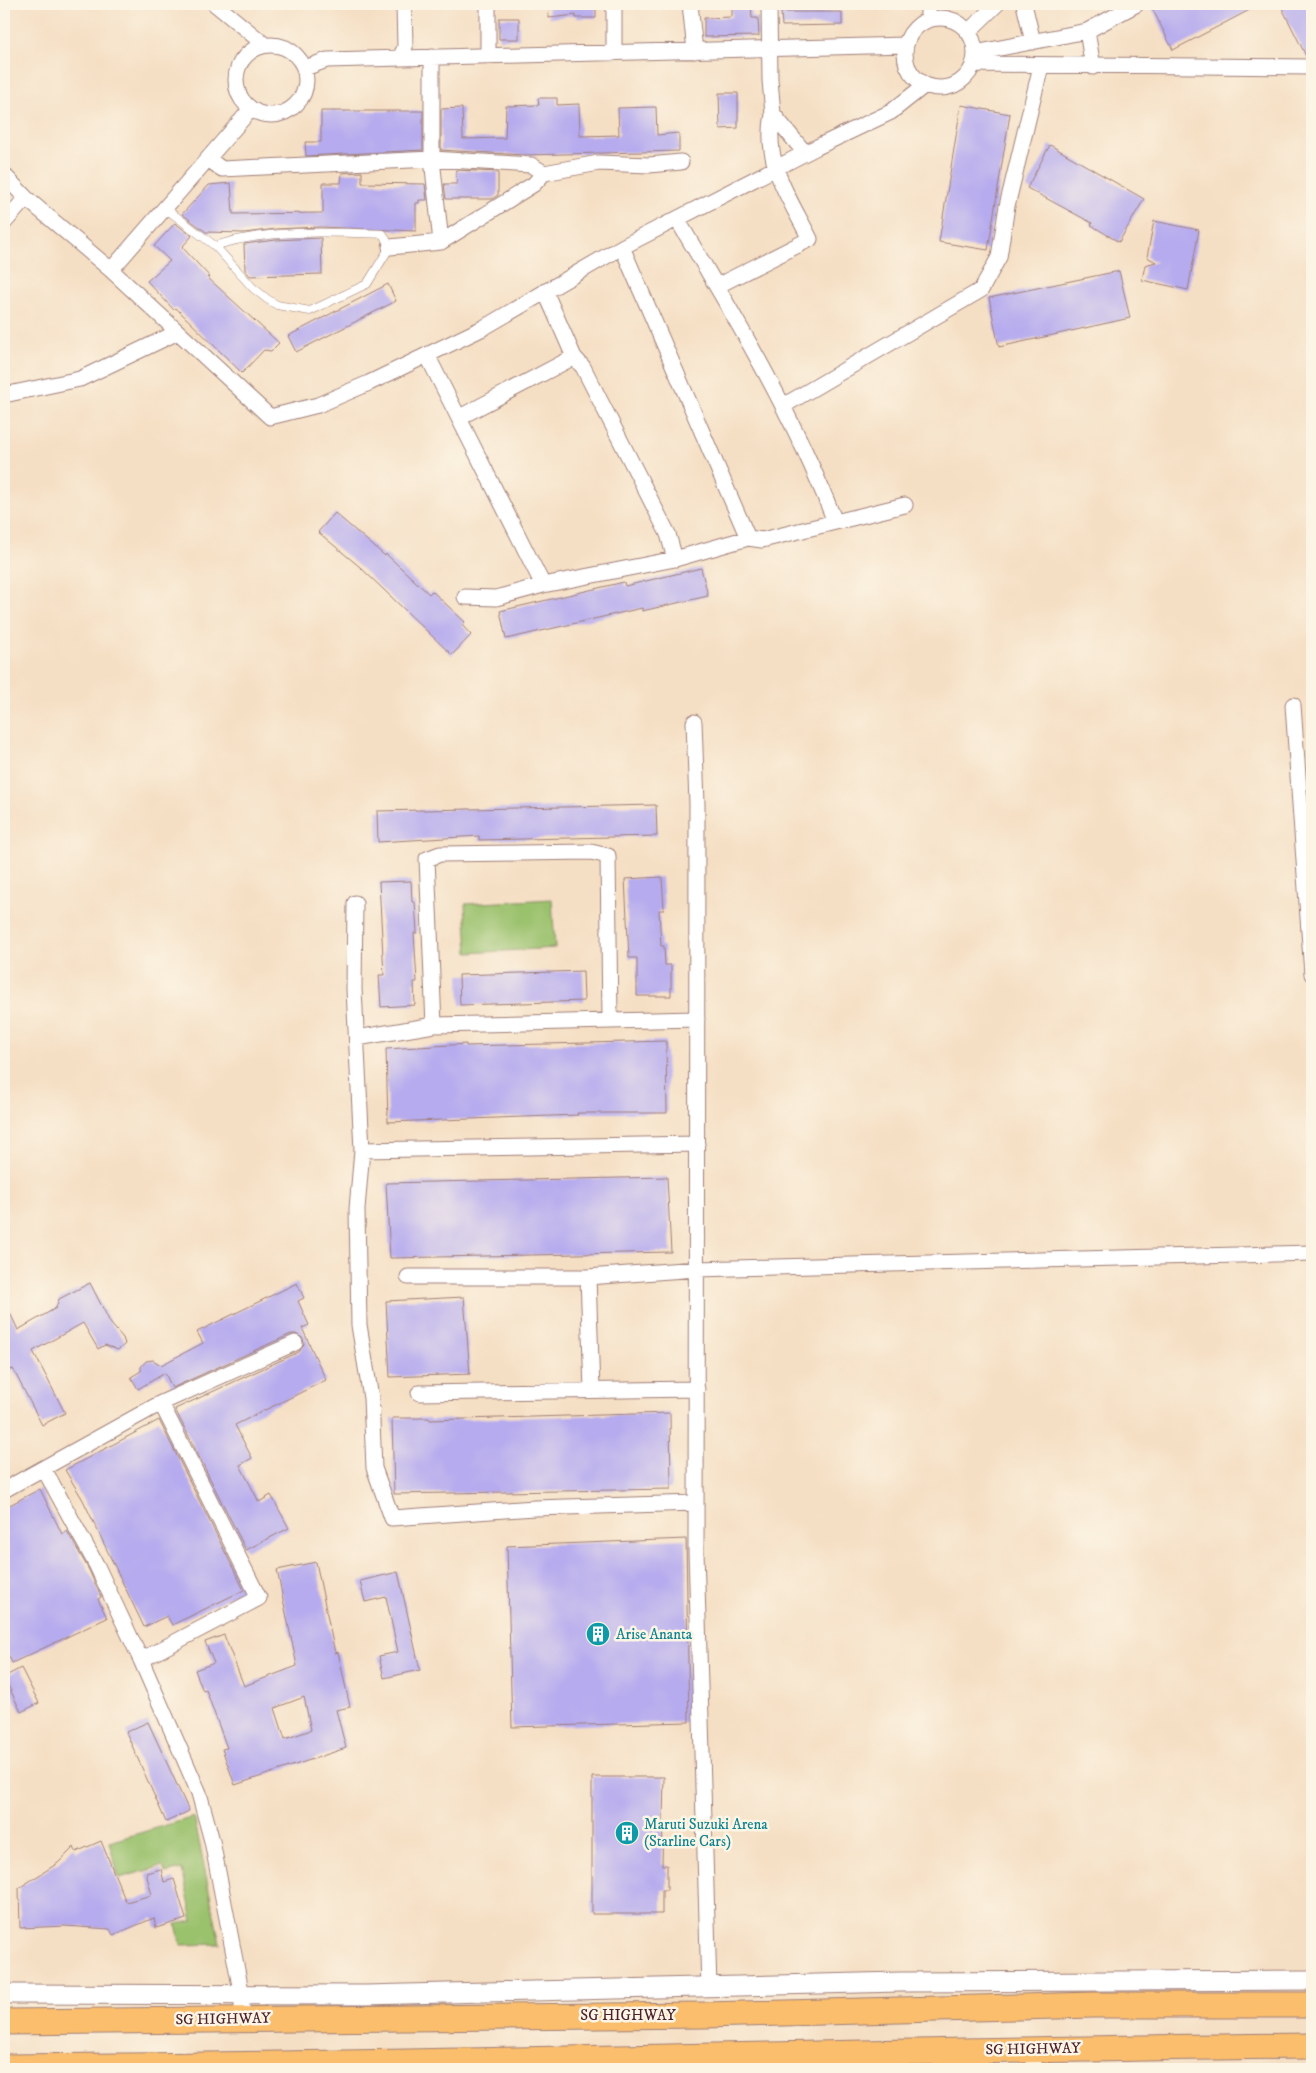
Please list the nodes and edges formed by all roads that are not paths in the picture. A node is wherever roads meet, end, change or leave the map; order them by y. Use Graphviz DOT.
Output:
graph roads {
  1 [pos="215,4"];
  2 [pos="404,4"];
  3 [pos="488,4"];
  4 [pos="614,4"];
  5 [pos="690,4"];
  6 [pos="769,4"];
  7 [pos="928,4"];
  8 [pos="997,4"];
  9 [pos="1024,4"];
  10 [pos="1137,4"];
  11 [pos="928,20"];
  12 [pos="1087,31"];
  13 [pos="968,32"];
  14 [pos="1033,42"];
  15 [pos="265,45"];
  16 [pos="906,45"];
  17 [pos="770,49"];
  18 [pos="694,51"];
  19 [pos="614,53"];
  20 [pos="488,56"];
  21 [pos="432,57"];
  22 [pos="400,58"];
  23 [pos="974,59"];
  24 [pos="1041,66"];
  25 [pos="1312,66"];
  26 [pos="1093,67"];
  27 [pos="305,68"];
  28 [pos="926,85"];
  29 [pos="251,109"];
  30 [pos="773,114"];
  31 [pos="805,153"];
  32 [pos="208,159"];
  33 [pos="432,159"];
  34 [pos="681,162"];
  35 [pos="775,168"];
  36 [pos="544,173"];
  37 [pos="4,175"];
  38 [pos="26,198"];
  39 [pos="165,208"];
  40 [pos="677,219"];
  41 [pos="4,223"];
  42 [pos="441,242"];
  43 [pos="215,246"];
  44 [pos="390,247"];
  45 [pos="622,247"];
  46 [pos="111,270"];
  47 [pos="717,286"];
  48 [pos="545,292"];
  49 [pos="178,332"];
  50 [pos="428,355"];
  51 [pos="574,357"];
  52 [pos="4,395"];
  53 [pos="783,406"];
  54 [pos="460,417"];
  55 [pos="905,504"];
  56 [pos="835,522"];
  57 [pos="748,538"];
  58 [pos="675,559"];
  59 [pos="543,585"];
  60 [pos="465,597"];
  61 [pos="1293,705"];
  62 [pos="694,722"];
  63 [pos="355,904"];
  64 [pos="1312,974"];
  65 [pos="697,1019"];
  66 [pos="610,1020"];
  67 [pos="434,1025"];
  68 [pos="357,1038"];
  69 [pos="697,1144"];
  70 [pos="362,1150"];
  71 [pos="1312,1254"];
  72 [pos="697,1269"];
  73 [pos="408,1277"];
  74 [pos="588,1277"];
  75 [pos="295,1343"];
  76 [pos="592,1390"];
  77 [pos="696,1390"];
  78 [pos="419,1393"];
  79 [pos="161,1403"];
  80 [pos="44,1469"];
  81 [pos="4,1490"];
  82 [pos="696,1503"];
  83 [pos="141,1660"];
  84 [pos="1312,1980"];
  85 [pos="709,1988"];
  86 [pos="4,1994"];
  87 [pos="1312,2005"];
  88 [pos="242,2007"];
  89 [pos="4,2022"];
  90 [pos="1312,2046"];
  91 [pos="1034,2059"];
  92 [pos="4,2067"];
  93 [pos="240,2068"];
  1 -- 15 [label="street"];
  2 -- 22 [label="street"];
  3 -- 20 [label="street"];
  4 -- 19 [label="street"];
  5 -- 18 [label="street"];
  6 -- 17 [label="street"];
  7 -- 11 [label="street"];
  8 -- 13 [label="street"];
  9 -- 14 [label="street"];
  10 -- 12 [label="street"];
  11 -- 13 [label="street"];
  11 -- 16 [label="street"];
  12 -- 14 [label="street"];
  12 -- 26 [label="street"];
  13 -- 23 [label="street"];
  14 -- 23 [label="street"];
  15 -- 27 [label="street"];
  15 -- 29 [label="street"];
  16 -- 17 [label="street"];
  16 -- 28 [label="street"];
  17 -- 18 [label="street"];
  17 -- 30 [label="street"];
  18 -- 19 [label="street"];
  19 -- 20 [label="street"];
  20 -- 21 [label="street"];
  21 -- 22 [label="street"];
  21 -- 33 [label="street"];
  22 -- 27 [label="street"];
  23 -- 24 [label="street"];
  23 -- 28 [label="street"];
  24 -- 26 [label="street"];
  24 -- 53 [label="street"];
  25 -- 26 [label="street"];
  27 -- 29 [label="street"];
  28 -- 31 [label="street"];
  29 -- 32 [label="street"];
  30 -- 31 [label="street"];
  30 -- 35 [label="street"];
  31 -- 35 [label="street"];
  32 -- 33 [label="street"];
  32 -- 39 [label="street"];
  33 -- 36 [label="street"];
  33 -- 42 [label="street"];
  34 -- 36 [label="street"];
  35 -- 40 [label="street"];
  35 -- 47 [label="street"];
  36 -- 42 [label="street"];
  37 -- 38 [label="street"];
  38 -- 41 [label="street"];
  38 -- 46 [label="street"];
  39 -- 43 [label="lane"];
  39 -- 46 [label="street"];
  40 -- 45 [label="street"];
  40 -- 47 [label="street"];
  42 -- 44 [label="street"];
  43 -- 44 [label="lane"];
  43 -- 44 [label="lane"];
  45 -- 48 [label="street"];
  45 -- 57 [label="street"];
  46 -- 49 [label="street"];
  47 -- 53 [label="street"];
  48 -- 50 [label="street"];
  48 -- 51 [label="street"];
  49 -- 50 [label="street"];
  49 -- 52 [label="street"];
  50 -- 54 [label="street"];
  51 -- 54 [label="street"];
  51 -- 58 [label="street"];
  53 -- 56 [label="street"];
  54 -- 59 [label="street"];
  55 -- 56 [label="street"];
  56 -- 57 [label="street"];
  57 -- 58 [label="street"];
  58 -- 59 [label="street"];
  59 -- 60 [label="street"];
  61 -- 64 [label="street"];
  62 -- 65 [label="street"];
  63 -- 68 [label="street"];
  65 -- 66 [label="street"];
  65 -- 69 [label="street"];
  66 -- 67 [label="street"];
  66 -- 67 [label="street"];
  67 -- 68 [label="street"];
  68 -- 70 [label="street"];
  69 -- 70 [label="street"];
  69 -- 72 [label="street"];
  70 -- 82 [label="street"];
  71 -- 72 [label="street"];
  72 -- 74 [label="street"];
  72 -- 77 [label="street"];
  73 -- 74 [label="street"];
  74 -- 76 [label="street"];
  75 -- 79 [label="street"];
  76 -- 77 [label="street"];
  76 -- 78 [label="street"];
  77 -- 82 [label="street"];
  79 -- 80 [label="street"];
  79 -- 83 [label="street"];
  80 -- 81 [label="street"];
  80 -- 83 [label="street"];
  82 -- 85 [label="street"];
  83 -- 88 [label="street"];
  84 -- 85 [label="street"];
  85 -- 88 [label="street"];
  86 -- 88 [label="street"];
  87 -- 88 [label="highway, SG HIGHWAY"];
  88 -- 89 [label="highway, SG HIGHWAY"];
  90 -- 91 [label="highway, SG HIGHWAY"];
  91 -- 93 [label="highway, SG HIGHWAY"];
  92 -- 93 [label="highway, SG HIGHWAY"];
}
